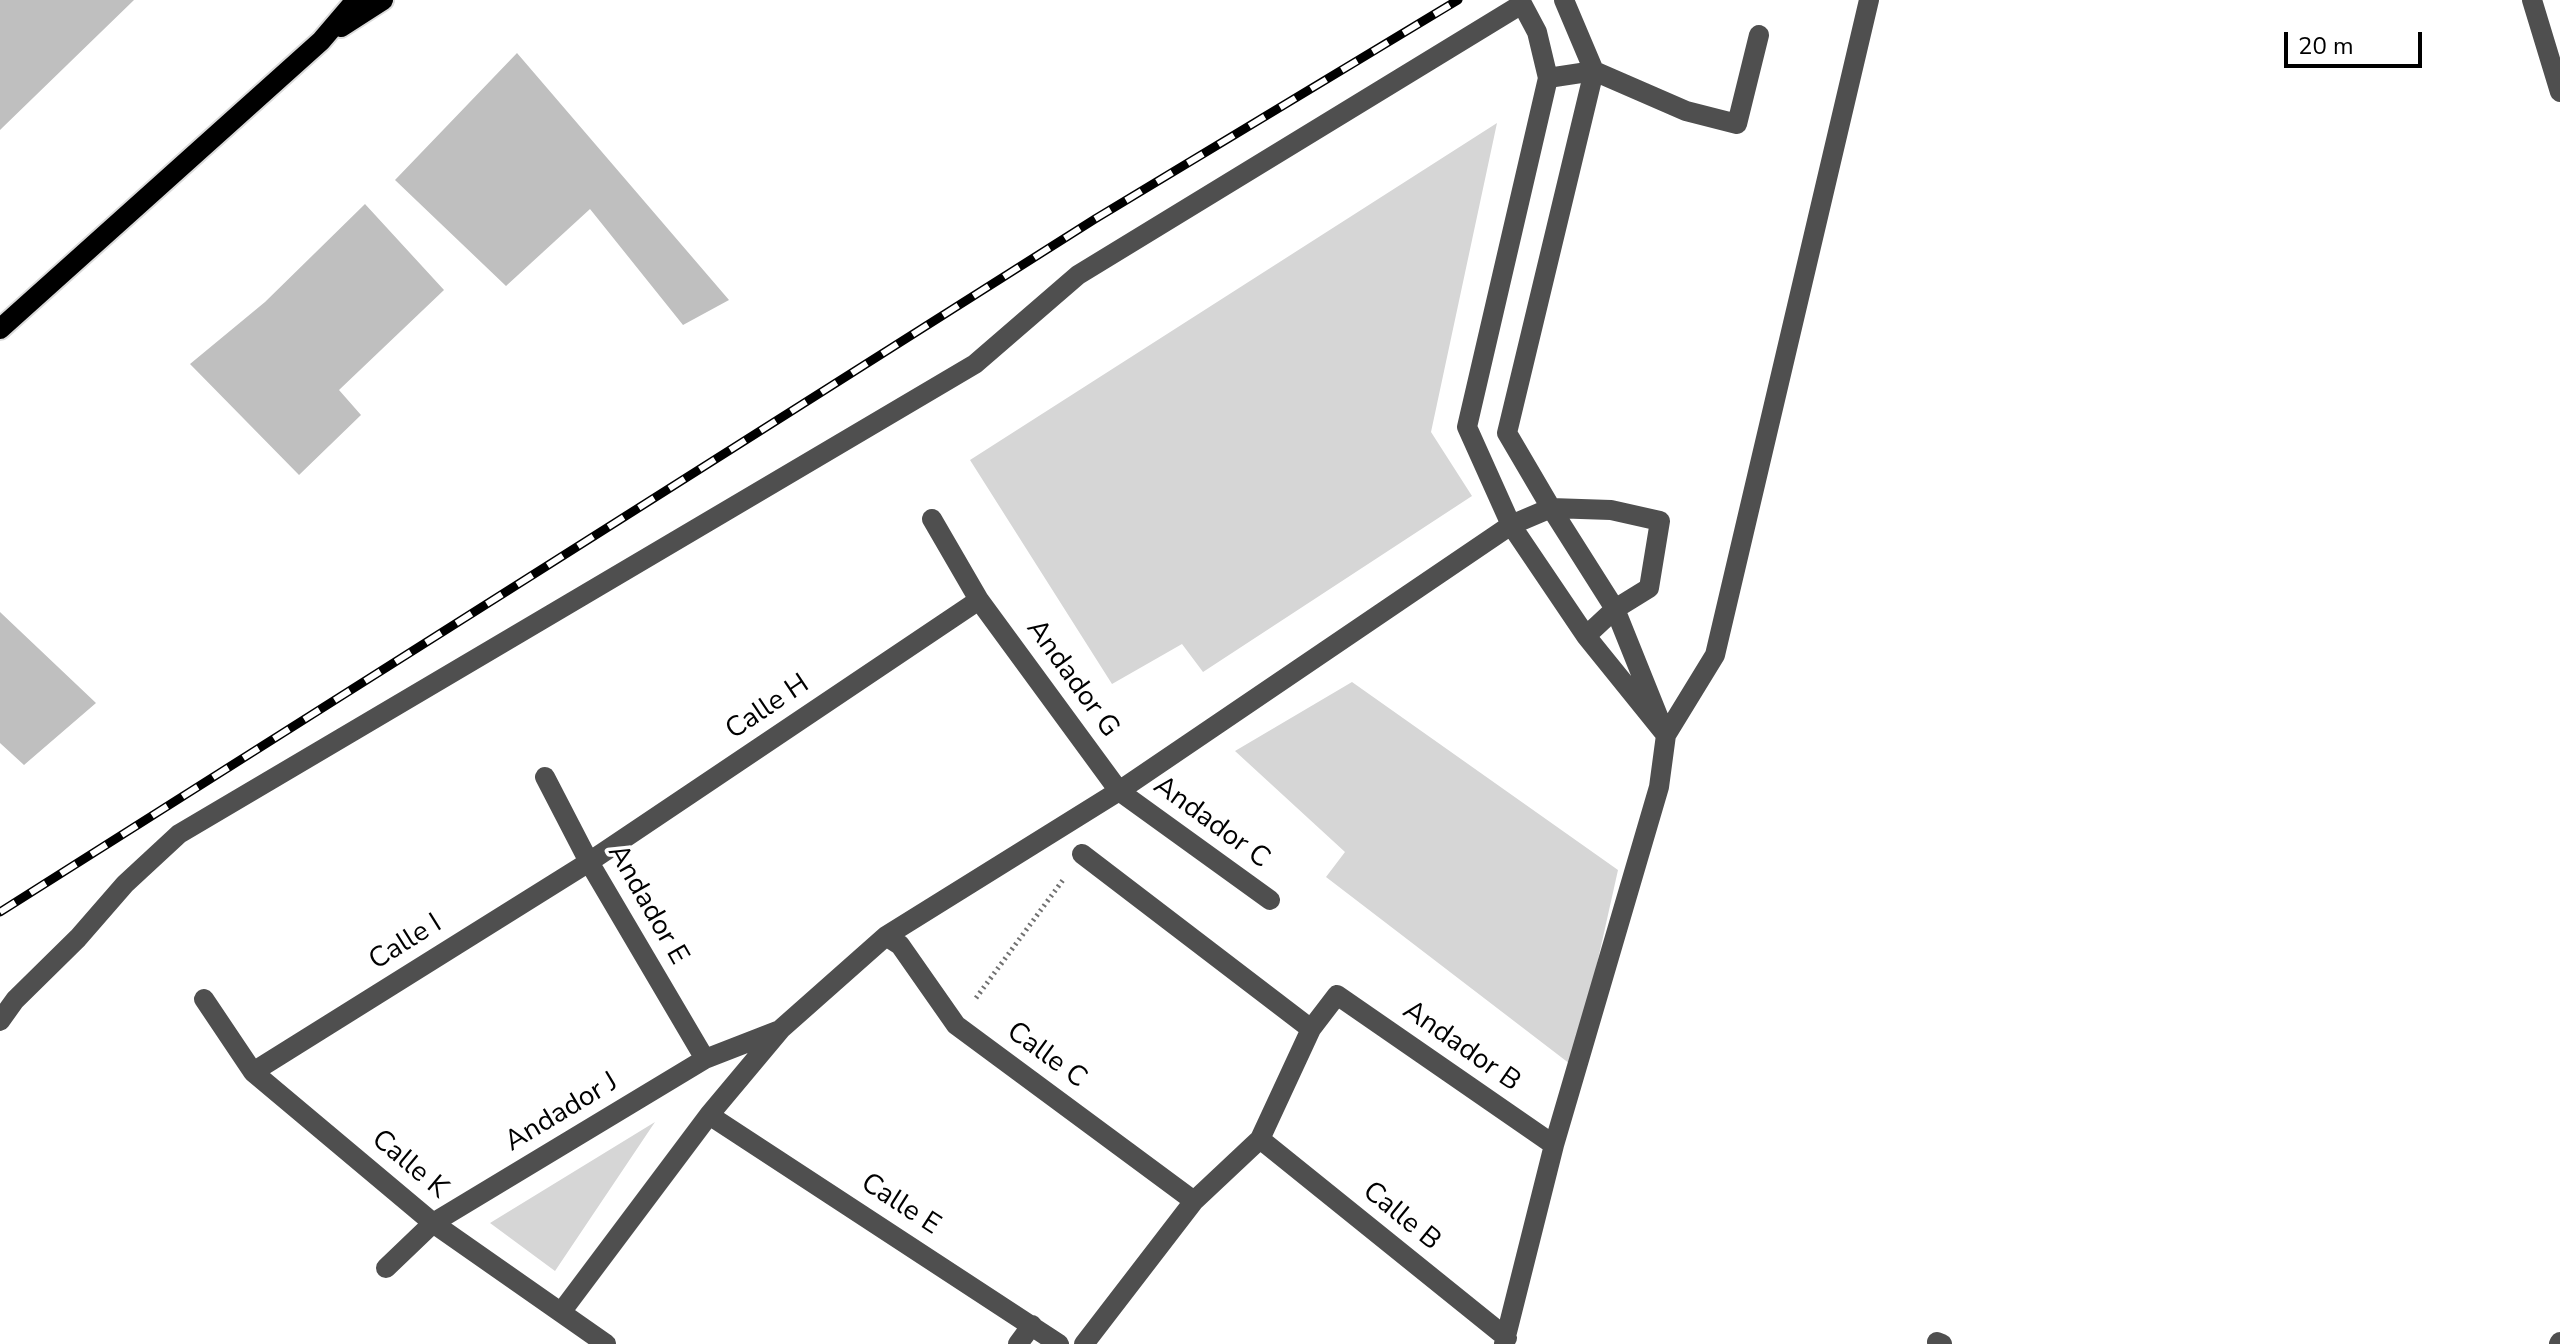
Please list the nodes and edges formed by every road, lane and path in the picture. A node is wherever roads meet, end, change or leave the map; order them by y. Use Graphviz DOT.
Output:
graph roads {
  1 [pos="356,0"];
  2 [pos="383,0"];
  3 [pos="1564,0"];
  4 [pos="1869,0"];
  5 [pos="2532,0"];
  6 [pos="1521,2"];
  7 [pos="1759,35"];
  8 [pos="321,41"];
  9 [pos="1594,71"];
  10 [pos="1548,78"];
  11 [pos="2560,92"];
  12 [pos="0,329"];
  13 [pos="1551,508"];
  14 [pos="932,519"];
  15 [pos="1511,525"];
  16 [pos="979,600"];
  17 [pos="1615,609"];
  18 [pos="1586,636"];
  19 [pos="1666,735"];
  20 [pos="545,777"];
  21 [pos="1119,791"];
  22 [pos="1082,854"];
  23 [pos="589,862"];
  24 [pos="1270,900"];
  25 [pos="886,936"];
  26 [pos="204,999"];
  27 [pos="0,1021"];
  28 [pos="956,1025"];
  29 [pos="781,1029"];
  30 [pos="1311,1029"];
  31 [pos="705,1059"];
  32 [pos="253,1072"];
  33 [pos="709,1115"];
  34 [pos="1260,1139"];
  35 [pos="1554,1145"];
  36 [pos="1194,1201"];
  37 [pos="433,1223"];
  38 [pos="386,1268"];
  39 [pos="562,1311"];
  40 [pos="1032,1325"];
  41 [pos="1505,1341"];
  42 [pos="606,1344"];
  43 [pos="1018,1344"];
  44 [pos="1059,1344"];
  45 [pos="1084,1344"];
  1 -- 8 [label="main road"];
  2 -- 8 [label="main road"];
  3 -- 9 [label="street"];
  4 -- 19 [label="street"];
  5 -- 11 [label="street"];
  6 -- 10 [label="street"];
  6 -- 27 [label="street"];
  7 -- 9 [label="street"];
  8 -- 12 [label="main road"];
  9 -- 10 [label="street"];
  9 -- 13 [label="street"];
  10 -- 15 [label="street"];
  13 -- 15 [label="street"];
  13 -- 17 [label="street"];
  13 -- 17 [label="street"];
  14 -- 16 [label="street, Andador G"];
  15 -- 18 [label="street"];
  15 -- 21 [label="street"];
  16 -- 21 [label="street, Andador G"];
  16 -- 23 [label="street, Calle H"];
  17 -- 18 [label="street"];
  17 -- 19 [label="street"];
  18 -- 19 [label="street"];
  19 -- 35 [label="street"];
  20 -- 23 [label="street, Andador E"];
  21 -- 24 [label="street, Andador C"];
  21 -- 25 [label="street"];
  22 -- 28 [label="path"];
  22 -- 30 [label="street"];
  23 -- 31 [label="street, Andador E"];
  23 -- 32 [label="street, Calle I"];
  25 -- 28 [label="street, Calle C"];
  25 -- 29 [label="street"];
  26 -- 32 [label="street, Calle K"];
  28 -- 36 [label="street, Calle C"];
  29 -- 31 [label="street, Andador J"];
  29 -- 33 [label="street"];
  30 -- 34 [label="street"];
  30 -- 35 [label="street, Andador B"];
  31 -- 37 [label="street, Andador J"];
  32 -- 37 [label="street, Calle K"];
  33 -- 39 [label="street"];
  33 -- 40 [label="street, Calle E"];
  34 -- 36 [label="street"];
  34 -- 41 [label="street, Calle B"];
  35 -- 41 [label="street"];
  36 -- 45 [label="street"];
  37 -- 38 [label="street, Andador J"];
  37 -- 39 [label="street, Calle K"];
  39 -- 42 [label="street, Calle K"];
  40 -- 43 [label="street"];
  40 -- 44 [label="street, Calle E"];
}
